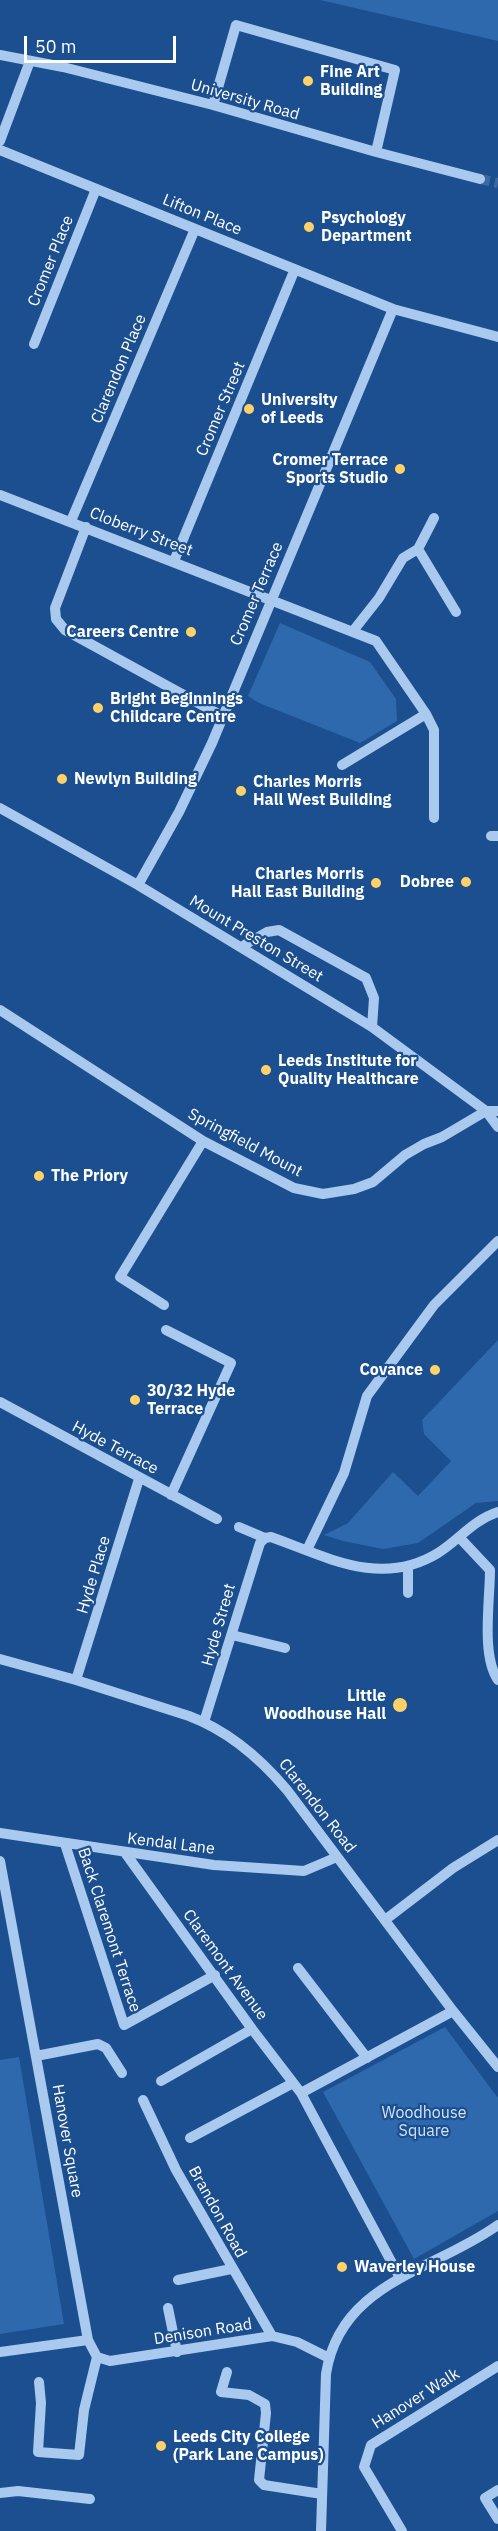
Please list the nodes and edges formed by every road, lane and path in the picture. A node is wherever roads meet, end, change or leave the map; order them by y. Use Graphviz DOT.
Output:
graph roads {
  1 [pos="0,55"];
  2 [pos="30,61"];
  3 [pos="213,105"];
  4 [pos="0,141"];
  5 [pos="0,150"];
  6 [pos="376,152"];
  7 [pos="480,179"];
  8 [pos="96,189"];
  9 [pos="195,229"];
  10 [pos="295,269"];
  11 [pos="393,309"];
  12 [pos="498,338"];
  13 [pos="34,344"];
  14 [pos="0,495"];
  15 [pos="434,518"];
  16 [pos="71,521"];
  17 [pos="86,527"];
  18 [pos="418,549"];
  19 [pos="174,561"];
  20 [pos="270,600"];
  21 [pos="456,612"];
  22 [pos="353,631"];
  23 [pos="426,714"];
  24 [pos="222,716"];
  25 [pos="342,765"];
  26 [pos="0,808"];
  27 [pos="434,818"];
  28 [pos="138,885"];
  29 [pos="241,947"];
  30 [pos="0,1010"];
  31 [pos="372,1027"];
  32 [pos="492,1111"];
  33 [pos="498,1127"];
  34 [pos="203,1141"];
  35 [pos="498,1241"];
  36 [pos="164,1305"];
  37 [pos="166,1330"];
  38 [pos="0,1402"];
  39 [pos="139,1479"];
  40 [pos="171,1495"];
  41 [pos="498,1512"];
  42 [pos="217,1519"];
  43 [pos="239,1527"];
  44 [pos="459,1537"];
  45 [pos="265,1538"];
  46 [pos="307,1550"];
  47 [pos="408,1567"];
  48 [pos="408,1593"];
  49 [pos="232,1635"];
  50 [pos="285,1648"];
  51 [pos="0,1659"];
  52 [pos="76,1680"];
  53 [pos="498,1680"];
  54 [pos="204,1722"];
  55 [pos="0,1833"];
  56 [pos="498,1839"];
  57 [pos="65,1844"];
  58 [pos="126,1854"];
  59 [pos="337,1857"];
  60 [pos="0,1861"];
  61 [pos="3,1893"];
  62 [pos="385,1920"];
  63 [pos="298,1968"];
  64 [pos="215,1975"];
  65 [pos="453,2011"];
  66 [pos="252,2029"];
  67 [pos="36,2056"];
  68 [pos="367,2058"];
  69 [pos="498,2067"];
  70 [pos="122,2073"];
  71 [pos="161,2080"];
  72 [pos="293,2083"];
  73 [pos="301,2093"];
  74 [pos="143,2100"];
  75 [pos="190,2138"];
  76 [pos="498,2226"];
  77 [pos="231,2269"];
  78 [pos="400,2278"];
  79 [pos="178,2280"];
  80 [pos="168,2308"];
  81 [pos="272,2336"];
  82 [pos="88,2340"];
  83 [pos="0,2352"];
  84 [pos="177,2352"];
  85 [pos="97,2356"];
  86 [pos="329,2358"];
  87 [pos="498,2366"];
  88 [pos="227,2372"];
  89 [pos="39,2382"];
  90 [pos="498,2490"];
  91 [pos="0,2493"];
  92 [pos="322,2494"];
  93 [pos="90,2499"];
  94 [pos="498,2519"];
  95 [pos="321,2531"];
  96 [pos="402,2531"];
  1 -- 2 [label="street, University Road"];
  2 -- 3 [label="street, University Road"];
  2 -- 4 [label="street"];
  3 -- 6 [label="street, University Road"];
  3 -- 6 [label="street"];
  5 -- 8 [label="street, Lifton Place"];
  6 -- 7 [label="street, University Road"];
  8 -- 9 [label="street, Lifton Place"];
  8 -- 13 [label="street, Cromer Place"];
  9 -- 10 [label="street, Lifton Place"];
  9 -- 16 [label="street, Clarendon Place"];
  10 -- 11 [label="street, Lifton Place"];
  10 -- 19 [label="street, Cromer Street"];
  11 -- 12 [label="street, Lifton Place"];
  11 -- 20 [label="street, Cromer Terrace"];
  14 -- 16 [label="street, Cloberry Street"];
  15 -- 18 [label="street"];
  16 -- 17 [label="street, Cloberry Street"];
  17 -- 19 [label="street, Cloberry Street"];
  17 -- 24 [label="street"];
  18 -- 21 [label="street"];
  18 -- 22 [label="street"];
  19 -- 20 [label="street, Cloberry Street"];
  20 -- 22 [label="street, Cloberry Street"];
  20 -- 24 [label="street, Cromer Terrace"];
  22 -- 23 [label="street, Cloberry Street"];
  23 -- 25 [label="street"];
  23 -- 27 [label="street, Cloberry Street"];
  24 -- 28 [label="street, Cromer Terrace"];
  26 -- 28 [label="street, Mount Preston Street"];
  28 -- 29 [label="street, Mount Preston Street"];
  29 -- 31 [label="street, Mount Preston Street"];
  29 -- 31 [label="street"];
  30 -- 34 [label="street, Springfield Mount"];
  31 -- 32 [label="street, Mount Preston Street"];
  32 -- 33 [label="street, Mount Preston Street"];
  32 -- 34 [label="street, Springfield Mount"];
  34 -- 36 [label="street"];
  35 -- 46 [label="street"];
  37 -- 40 [label="street"];
  38 -- 39 [label="street, Hyde Terrace"];
  39 -- 40 [label="street, Hyde Terrace"];
  39 -- 52 [label="street, Hyde Place"];
  40 -- 42 [label="street, Hyde Terrace"];
  41 -- 44 [label="street"];
  43 -- 45 [label="street"];
  44 -- 47 [label="street"];
  44 -- 53 [label="street"];
  45 -- 46 [label="street"];
  45 -- 49 [label="street, Hyde Street"];
  46 -- 47 [label="street"];
  47 -- 48 [label="street"];
  49 -- 50 [label="street"];
  49 -- 54 [label="street, Hyde Street"];
  51 -- 52 [label="street, Clarendon Road"];
  52 -- 54 [label="street, Clarendon Road"];
  54 -- 59 [label="street, Clarendon Road"];
  55 -- 57 [label="street, Kendal Lane"];
  56 -- 62 [label="street"];
  57 -- 58 [label="street, Kendal Lane"];
  57 -- 64 [label="street, Back Claremont Terrace"];
  58 -- 59 [label="street, Kendal Lane"];
  58 -- 64 [label="street, Claremont Avenue"];
  59 -- 62 [label="street, Clarendon Road"];
  60 -- 61 [label="street, Hanover Square"];
  61 -- 67 [label="street, Hanover Square"];
  62 -- 65 [label="street, Clarendon Road"];
  63 -- 68 [label="street"];
  64 -- 66 [label="street, Claremont Avenue"];
  65 -- 68 [label="street"];
  65 -- 69 [label="street, Clarendon Road"];
  66 -- 71 [label="street"];
  66 -- 72 [label="street, Claremont Avenue"];
  67 -- 70 [label="street"];
  67 -- 82 [label="street, Hanover Square"];
  68 -- 73 [label="street"];
  72 -- 73 [label="street, Claremont Avenue"];
  72 -- 75 [label="street"];
  73 -- 78 [label="street"];
  74 -- 77 [label="street, Brandon Road"];
  76 -- 78 [label="street"];
  77 -- 79 [label="street"];
  77 -- 81 [label="street, Brandon Road"];
  78 -- 86 [label="street"];
  80 -- 84 [label="street"];
  81 -- 84 [label="street, Denison Road"];
  81 -- 86 [label="street, Denison Road"];
  82 -- 83 [label="street"];
  82 -- 85 [label="street"];
  84 -- 85 [label="street, Denison Road"];
  85 -- 89 [label="street"];
  86 -- 92 [label="street"];
  87 -- 96 [label="street, Hanover Walk"];
  88 -- 92 [label="street"];
  90 -- 94 [label="street"];
  91 -- 93 [label="street"];
  92 -- 95 [label="street"];
}
